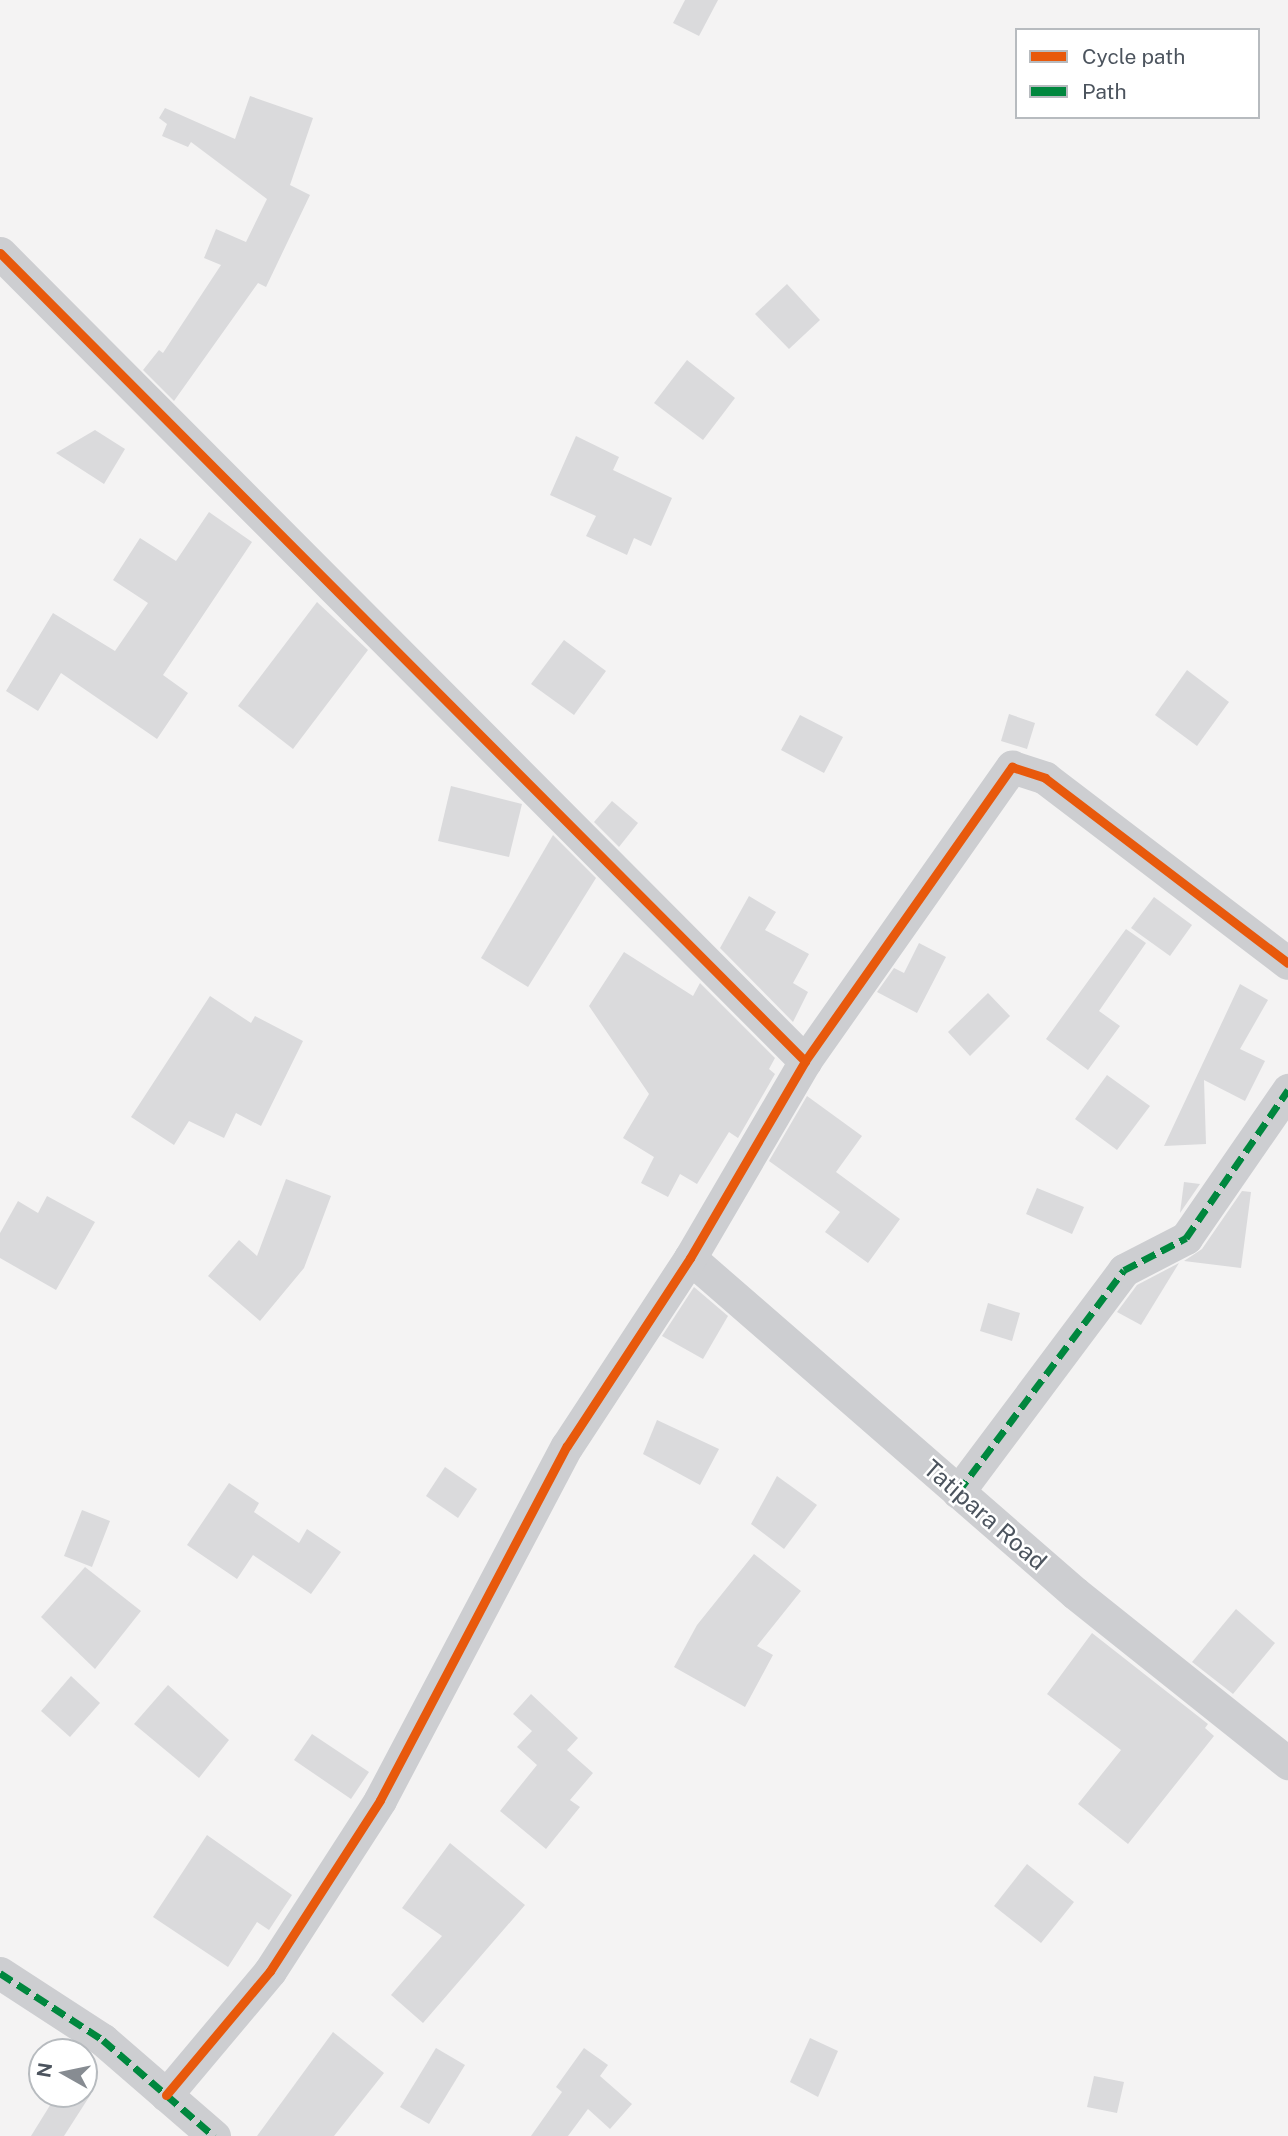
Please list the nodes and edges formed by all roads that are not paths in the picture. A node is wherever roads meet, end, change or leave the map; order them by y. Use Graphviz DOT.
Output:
graph roads {
  1 [pos="0,253"];
  2 [pos="1288,963"];
  3 [pos="805,1061"];
  4 [pos="1288,1090"];
  5 [pos="690,1258"];
  6 [pos="958,1492"];
  7 [pos="1288,1763"];
  8 [pos="0,1973"];
  9 [pos="166,2095"];
  10 [pos="214,2136"];
  1 -- 3 [label="street"];
  2 -- 3 [label="street"];
  3 -- 5 [label="street"];
  4 -- 6 [label="street"];
  5 -- 6 [label="street, Tatipara Road"];
  5 -- 9 [label="street"];
  6 -- 7 [label="street, Tatipara Road"];
  8 -- 9 [label="street"];
  9 -- 10 [label="street"];
}
